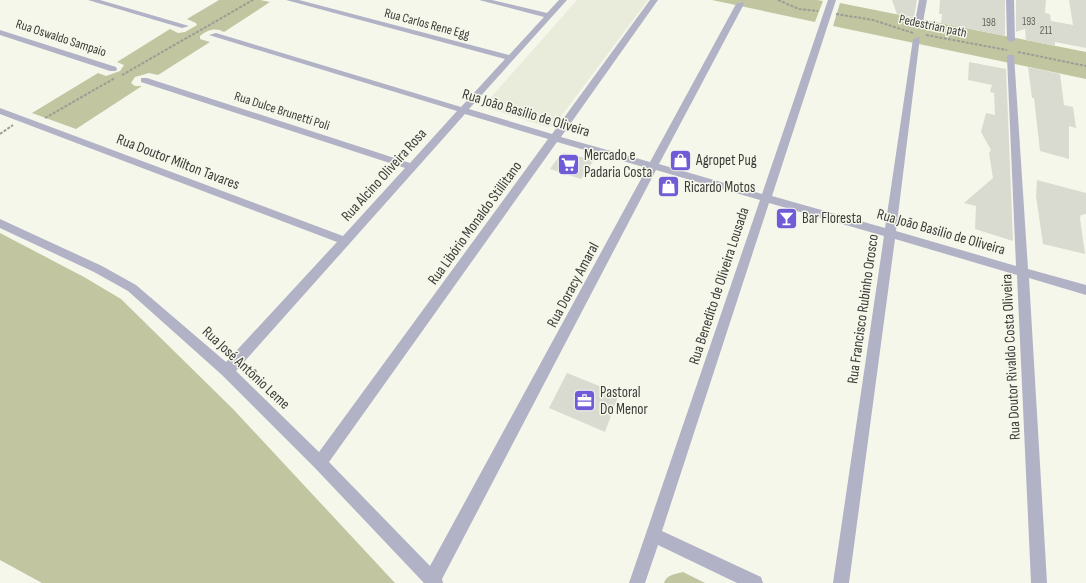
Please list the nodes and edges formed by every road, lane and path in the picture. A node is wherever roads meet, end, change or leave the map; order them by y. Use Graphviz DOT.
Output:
graph roads {
  1 [pos="92,0"];
  2 [pos="253,0"];
  3 [pos="290,0"];
  4 [pos="483,0"];
  5 [pos="564,0"];
  6 [pos="654,0"];
  7 [pos="778,0"];
  8 [pos="832,0"];
  9 [pos="923,0"];
  10 [pos="1010,0"];
  11 [pos="740,4"];
  12 [pos="828,13"];
  13 [pos="550,16"];
  14 [pos="919,22"];
  15 [pos="185,26"];
  16 [pos="0,32"];
  17 [pos="212,35"];
  18 [pos="920,36"];
  19 [pos="1011,40"];
  20 [pos="1013,53"];
  21 [pos="511,58"];
  22 [pos="1086,66"];
  23 [pos="113,69"];
  24 [pos="144,80"];
  25 [pos="464,109"];
  26 [pos="0,111"];
  27 [pos="35,124"];
  28 [pos="555,138"];
  29 [pos="655,166"];
  30 [pos="412,167"];
  31 [pos="766,198"];
  32 [pos="0,223"];
  33 [pos="890,233"];
  34 [pos="345,241"];
  35 [pos="1023,271"];
  36 [pos="1086,290"];
  37 [pos="227,371"];
  38 [pos="320,463"];
  39 [pos="653,535"];
  40 [pos="433,582"];
  41 [pos="637,583"];
  42 [pos="755,583"];
  43 [pos="841,583"];
  44 [pos="1039,583"];
  1 -- 15 [label="street"];
  2 -- 27 [label="path"];
  3 -- 21 [label="street, Rua Carlos Rene Egg"];
  4 -- 13 [label="street"];
  5 -- 13 [label="street, Rua Alcino Oliveira Rosa"];
  6 -- 28 [label="street, Rua Libório Monaldo Stillitano"];
  7 -- 12 [label="path, Pedestrian path"];
  8 -- 12 [label="street, Rua Benedito de Oliveira Lousada"];
  9 -- 14 [label="street"];
  10 -- 19 [label="street"];
  11 -- 29 [label="street, Rua Doracy Amaral"];
  12 -- 18 [label="path, Pedestrian path"];
  12 -- 31 [label="street, Rua Benedito de Oliveira Lousada"];
  13 -- 21 [label="street, Rua Alcino Oliveira Rosa"];
  16 -- 23 [label="street, Rua Oswaldo Sampaio"];
  17 -- 25 [label="street, Rua João Basilio de Oliveira"];
  18 -- 20 [label="path, Pedestrian path"];
  18 -- 33 [label="street, Rua Francisco Rubinho Orosco"];
  20 -- 22 [label="path, Pedestrian path"];
  20 -- 35 [label="street, Rua Doutor Rivaldo Costa Oliveira"];
  21 -- 25 [label="street, Rua Alcino Oliveira Rosa"];
  24 -- 30 [label="street, Rua Dulce Brunetti Poli"];
  25 -- 28 [label="street, Rua João Basilio de Oliveira"];
  25 -- 30 [label="street, Rua Alcino Oliveira Rosa"];
  26 -- 27 [label="street, Rua Doutor Milton Tavares"];
  27 -- 34 [label="street, Rua Doutor Milton Tavares"];
  28 -- 29 [label="street, Rua João Basilio de Oliveira"];
  28 -- 38 [label="street, Rua Libório Monaldo Stillitano"];
  29 -- 31 [label="street, Rua João Basilio de Oliveira"];
  29 -- 40 [label="street, Rua Doracy Amaral"];
  30 -- 34 [label="street, Rua Alcino Oliveira Rosa"];
  31 -- 33 [label="street, Rua João Basilio de Oliveira"];
  31 -- 39 [label="street, Rua Benedito de Oliveira Lousada"];
  32 -- 37 [label="street, Rua José Antônio Leme"];
  33 -- 35 [label="street, Rua João Basilio de Oliveira"];
  33 -- 43 [label="street, Rua Francisco Rubinho Orosco"];
  34 -- 37 [label="street, Rua Alcino Oliveira Rosa"];
  35 -- 36 [label="street, Rua João Basilio de Oliveira"];
  35 -- 44 [label="street, Rua Doutor Rivaldo Costa Oliveira"];
  37 -- 38 [label="street, Rua José Antônio Leme"];
  38 -- 40 [label="street, Rua José Antônio Leme"];
  39 -- 41 [label="street, Rua Benedito de Oliveira Lousada"];
  39 -- 42 [label="street"];
}
